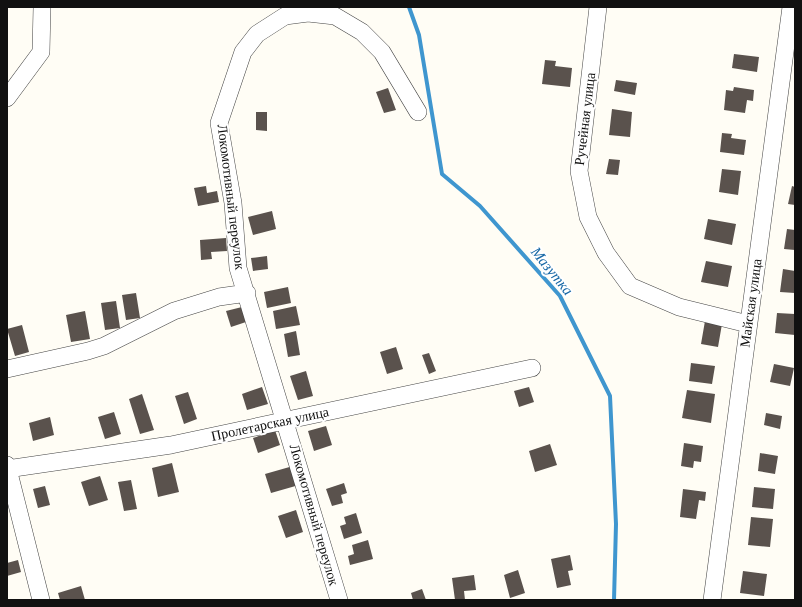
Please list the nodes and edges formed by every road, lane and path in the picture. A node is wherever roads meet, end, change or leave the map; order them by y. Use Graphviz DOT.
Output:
graph roads {
  1 [pos="42,7"];
  2 [pos="598,7"];
  3 [pos="791,7"];
  4 [pos="7,98"];
  5 [pos="418,112"];
  6 [pos="247,293"];
  7 [pos="748,324"];
  8 [pos="532,368"];
  9 [pos="7,369"];
  10 [pos="286,420"];
  11 [pos="7,468"];
  12 [pos="41,600"];
  13 [pos="339,600"];
  14 [pos="712,600"];
  1 -- 4 [label="street"];
  2 -- 7 [label="street, Ручейная улица"];
  3 -- 7 [label="street, Майская улица"];
  5 -- 6 [label="street, Локомотивный переулок"];
  6 -- 9 [label="street"];
  6 -- 10 [label="street, Локомотивный переулок"];
  7 -- 14 [label="street, Майская улица"];
  8 -- 10 [label="street, Пролетарская улица"];
  10 -- 11 [label="street, Пролетарская улица"];
  10 -- 13 [label="street, Локомотивный переулок"];
  11 -- 12 [label="street"];
}
